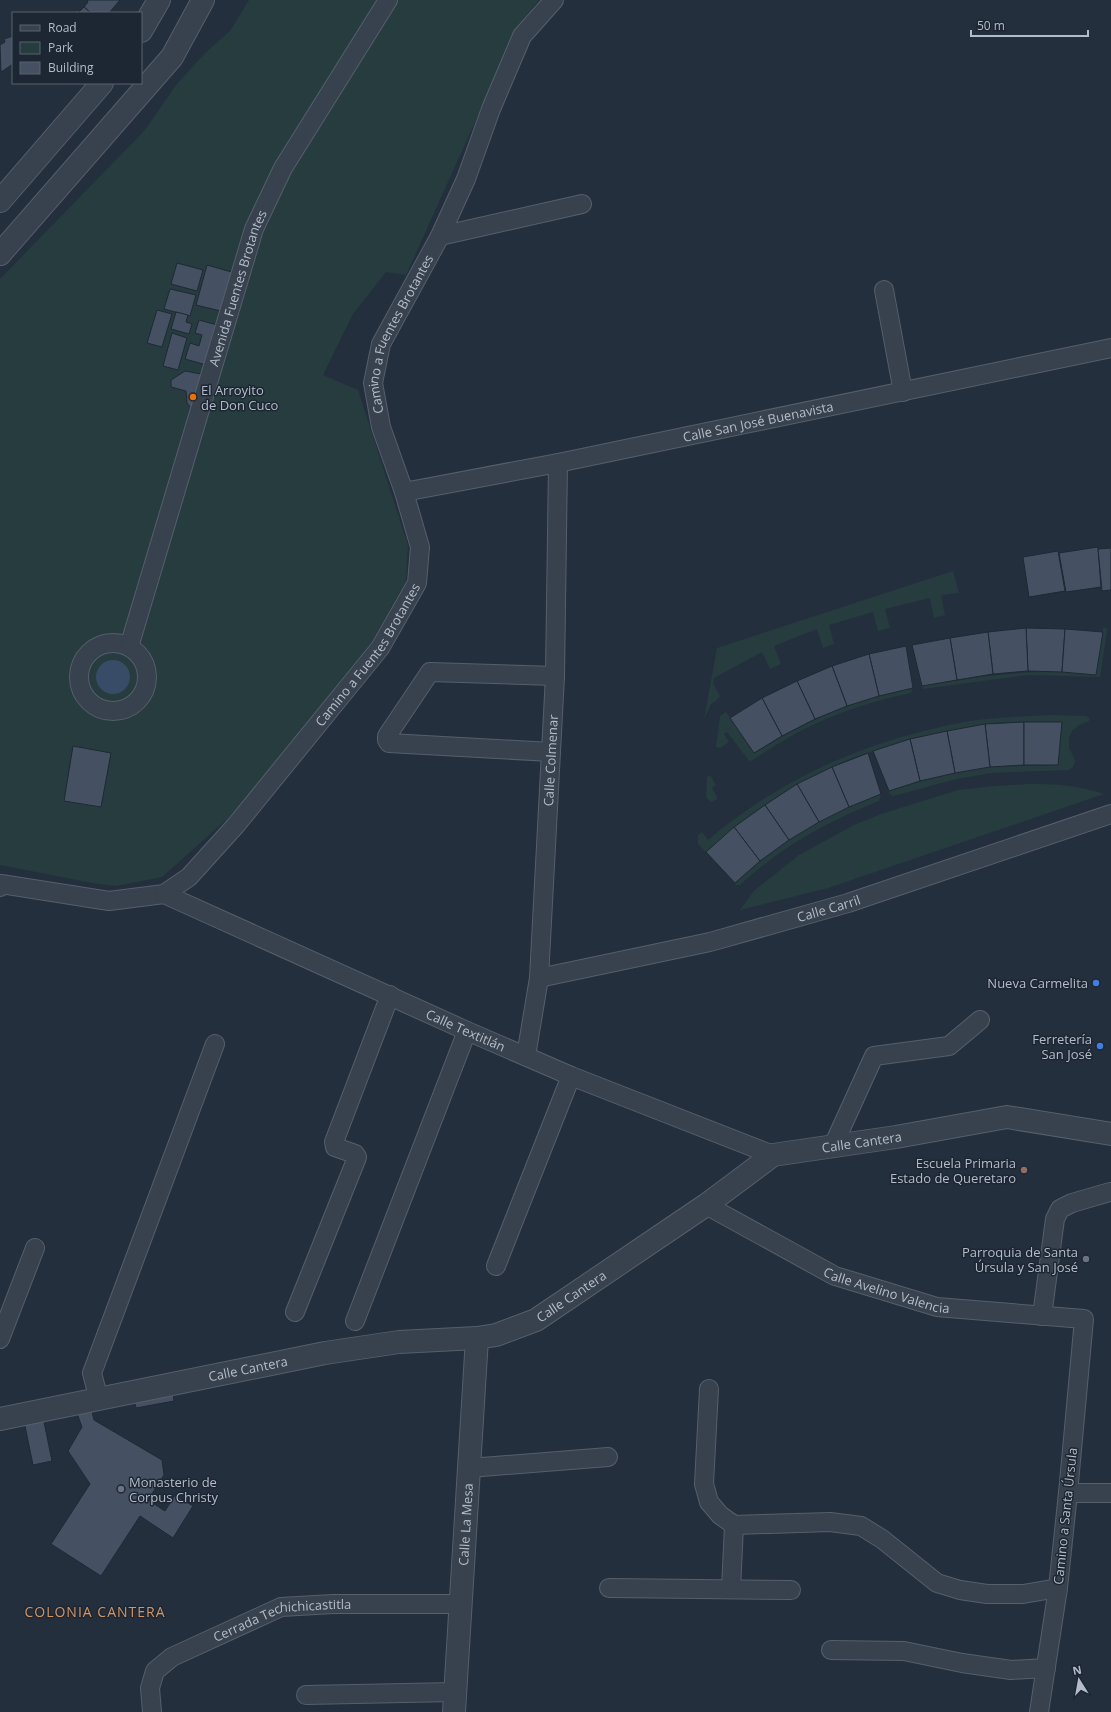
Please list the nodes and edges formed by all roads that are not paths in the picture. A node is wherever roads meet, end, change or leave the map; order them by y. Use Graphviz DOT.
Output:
graph roads {
  1 [pos="159,0"];
  2 [pos="203,0"];
  3 [pos="388,0"];
  4 [pos="554,0"];
  5 [pos="142,29"];
  6 [pos="101,84"];
  7 [pos="0,201"];
  8 [pos="582,204"];
  9 [pos="440,236"];
  10 [pos="0,254"];
  11 [pos="884,290"];
  12 [pos="1111,348"];
  13 [pos="903,392"];
  14 [pos="558,463"];
  15 [pos="404,492"];
  16 [pos="129,648"];
  17 [pos="555,676"];
  18 [pos="551,752"];
  19 [pos="1111,814"];
  20 [pos="1,885"];
  21 [pos="164,894"];
  22 [pos="539,978"];
  23 [pos="390,995"];
  24 [pos="980,1020"];
  25 [pos="467,1031"];
  26 [pos="215,1044"];
  27 [pos="526,1056"];
  28 [pos="571,1076"];
  29 [pos="1111,1134"];
  30 [pos="833,1146"];
  31 [pos="773,1155"];
  32 [pos="1111,1190"];
  33 [pos="706,1205"];
  34 [pos="35,1248"];
  35 [pos="496,1266"];
  36 [pos="295,1312"];
  37 [pos="1042,1316"];
  38 [pos="1084,1319"];
  39 [pos="355,1321"];
  40 [pos="477,1338"];
  41 [pos="0,1339"];
  42 [pos="709,1389"];
  43 [pos="99,1400"];
  44 [pos="0,1418"];
  45 [pos="608,1457"];
  46 [pos="469,1468"];
  47 [pos="1068,1493"];
  48 [pos="1111,1493"];
  49 [pos="734,1525"];
  50 [pos="609,1588"];
  51 [pos="1058,1588"];
  52 [pos="731,1589"];
  53 [pos="791,1590"];
  54 [pos="461,1604"];
  55 [pos="831,1650"];
  56 [pos="1046,1668"];
  57 [pos="306,1694"];
  58 [pos="454,1702"];
  59 [pos="152,1712"];
  60 [pos="1039,1712"];
  1 -- 5 [label="street"];
  2 -- 10 [label="street"];
  3 -- 16 [label="street, Avenida Fuentes Brotantes"];
  4 -- 9 [label="street, Camino a Fuentes Brotantes"];
  6 -- 7 [label="street"];
  8 -- 9 [label="street"];
  9 -- 15 [label="street, Camino a Fuentes Brotantes"];
  11 -- 13 [label="street"];
  12 -- 13 [label="street, Calle San José Buenavista"];
  13 -- 14 [label="street, Calle San José Buenavista"];
  14 -- 15 [label="street, Calle San José Buenavista"];
  14 -- 17 [label="street, Calle Colmenar"];
  15 -- 21 [label="street, Camino a Fuentes Brotantes"];
  17 -- 18 [label="street, Calle Colmenar"];
  17 -- 18 [label="street"];
  18 -- 22 [label="street, Calle Colmenar"];
  19 -- 22 [label="street, Calle Carril"];
  20 -- 21 [label="street, Camino a Fuentes Brotantes"];
  21 -- 23 [label="street, Calle Textitlán"];
  22 -- 27 [label="street, Calle Colmenar"];
  23 -- 25 [label="street, Calle Textitlán"];
  23 -- 36 [label="street"];
  24 -- 30 [label="street"];
  25 -- 27 [label="street, Calle Textitlán"];
  25 -- 39 [label="street"];
  26 -- 43 [label="street"];
  27 -- 28 [label="street, Calle Textitlán"];
  28 -- 31 [label="street, Calle Textitlán"];
  28 -- 35 [label="street"];
  29 -- 30 [label="street, Calle Cantera"];
  30 -- 31 [label="street, Calle Cantera"];
  31 -- 33 [label="street, Calle Cantera"];
  32 -- 37 [label="street"];
  33 -- 37 [label="street, Calle Avelino Valencia"];
  33 -- 40 [label="street, Calle Cantera"];
  34 -- 41 [label="street"];
  37 -- 38 [label="street, Calle Avelino Valencia"];
  38 -- 47 [label="street, Camino a Santa Úrsula"];
  40 -- 43 [label="street, Calle Cantera"];
  40 -- 46 [label="street, Calle La Mesa"];
  42 -- 49 [label="street"];
  43 -- 44 [label="street, Calle Cantera"];
  45 -- 46 [label="street"];
  46 -- 54 [label="street, Calle La Mesa"];
  47 -- 48 [label="street"];
  47 -- 51 [label="street, Camino a Santa Úrsula"];
  49 -- 51 [label="street"];
  49 -- 52 [label="street"];
  50 -- 52 [label="street"];
  51 -- 56 [label="street, Camino a Santa Úrsula"];
  52 -- 53 [label="street"];
  54 -- 58 [label="street, Calle La Mesa"];
  54 -- 59 [label="street, Cerrada Techichicastitla"];
  55 -- 56 [label="street"];
  56 -- 60 [label="street, Camino a Santa Úrsula"];
  57 -- 58 [label="street"];
}
